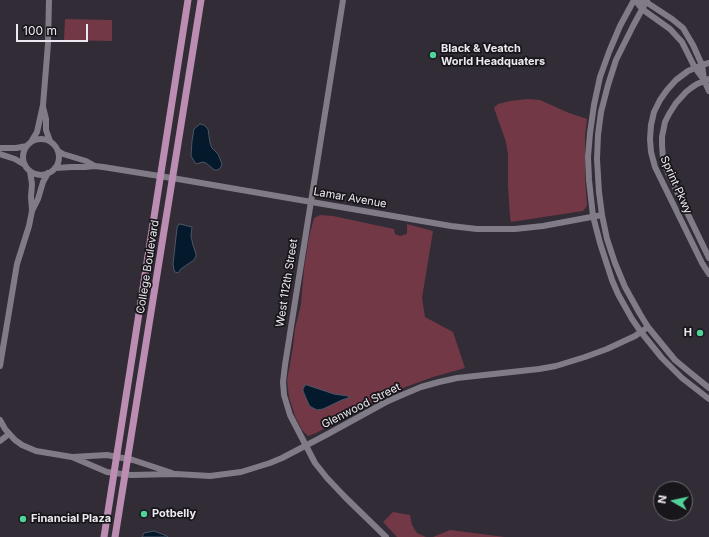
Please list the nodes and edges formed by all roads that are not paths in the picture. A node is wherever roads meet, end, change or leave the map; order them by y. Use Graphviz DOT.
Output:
graph roads {
  1 [pos="49,0"];
  2 [pos="188,0"];
  3 [pos="201,0"];
  4 [pos="343,0"];
  5 [pos="636,0"];
  6 [pos="647,1"];
  7 [pos="642,9"];
  8 [pos="709,63"];
  9 [pos="702,65"];
  10 [pos="695,68"];
  11 [pos="707,79"];
  12 [pos="709,91"];
  13 [pos="43,105"];
  14 [pos="50,142"];
  15 [pos="29,144"];
  16 [pos="0,148"];
  17 [pos="58,151"];
  18 [pos="0,154"];
  19 [pos="25,165"];
  20 [pos="95,166"];
  21 [pos="55,168"];
  22 [pos="30,171"];
  23 [pos="48,174"];
  24 [pos="160,176"];
  25 [pos="173,178"];
  26 [pos="311,201"];
  27 [pos="32,212"];
  28 [pos="602,215"];
  29 [pos="593,216"];
  30 [pos="709,258"];
  31 [pos="709,274"];
  32 [pos="648,327"];
  33 [pos="641,332"];
  34 [pos="0,366"];
  35 [pos="709,388"];
  36 [pos="709,399"];
  37 [pos="0,420"];
  38 [pos="9,434"];
  39 [pos="0,441"];
  40 [pos="306,446"];
  41 [pos="72,457"];
  42 [pos="117,457"];
  43 [pos="128,459"];
  44 [pos="114,472"];
  45 [pos="126,474"];
  46 [pos="176,474"];
  47 [pos="104,537"];
  48 [pos="115,537"];
  49 [pos="386,537"];
  1 -- 13 [label="street"];
  2 -- 24 [label="main road, College Boulevard"];
  3 -- 25 [label="main road, College Boulevard"];
  4 -- 26 [label="street, West 112th Street"];
  5 -- 6 [label="street"];
  5 -- 7 [label="street"];
  5 -- 29 [label="street"];
  6 -- 7 [label="street"];
  6 -- 9 [label="street"];
  7 -- 10 [label="street"];
  7 -- 28 [label="street"];
  8 -- 9 [label="street, Sprint Pkwy"];
  9 -- 10 [label="street, Sprint Pkwy"];
  9 -- 11 [label="street"];
  10 -- 11 [label="street"];
  10 -- 31 [label="street, Sprint Pkwy"];
  11 -- 12 [label="street"];
  11 -- 30 [label="street, Sprint Pkwy"];
  13 -- 14 [label="street"];
  13 -- 15 [label="street"];
  14 -- 15 [label="street"];
  14 -- 17 [label="street"];
  15 -- 16 [label="street"];
  15 -- 19 [label="street"];
  17 -- 20 [label="street, Lamar Avenue"];
  17 -- 21 [label="street"];
  18 -- 19 [label="street"];
  19 -- 22 [label="street"];
  20 -- 21 [label="street, Lamar Avenue"];
  20 -- 24 [label="street, Lamar Avenue"];
  21 -- 23 [label="street"];
  22 -- 23 [label="street"];
  22 -- 27 [label="street"];
  23 -- 27 [label="street"];
  24 -- 25 [label="street, Lamar Avenue"];
  24 -- 42 [label="main road, College Boulevard"];
  25 -- 26 [label="street, Lamar Avenue"];
  25 -- 43 [label="main road, College Boulevard"];
  26 -- 29 [label="street, Lamar Avenue"];
  26 -- 40 [label="street, West 112th Street"];
  27 -- 34 [label="street"];
  28 -- 29 [label="street, Lamar Avenue"];
  28 -- 32 [label="street"];
  29 -- 33 [label="street"];
  32 -- 33 [label="street, Glenwood Street"];
  32 -- 35 [label="street"];
  33 -- 36 [label="street"];
  33 -- 40 [label="street, Glenwood Street"];
  37 -- 38 [label="street, Glenwood Street"];
  38 -- 39 [label="street"];
  38 -- 41 [label="street, Glenwood Street"];
  40 -- 46 [label="street, Glenwood Street"];
  40 -- 49 [label="street, West 112th Street"];
  41 -- 42 [label="street, Glenwood Street"];
  41 -- 44 [label="street, Glenwood Street"];
  42 -- 43 [label="street, Glenwood Street"];
  42 -- 44 [label="main road, College Boulevard"];
  43 -- 45 [label="main road, College Boulevard"];
  43 -- 46 [label="street, Glenwood Street"];
  44 -- 45 [label="street, Glenwood Street"];
  44 -- 47 [label="main road, College Boulevard"];
  45 -- 46 [label="street, Glenwood Street"];
  45 -- 48 [label="main road, College Boulevard"];
}
